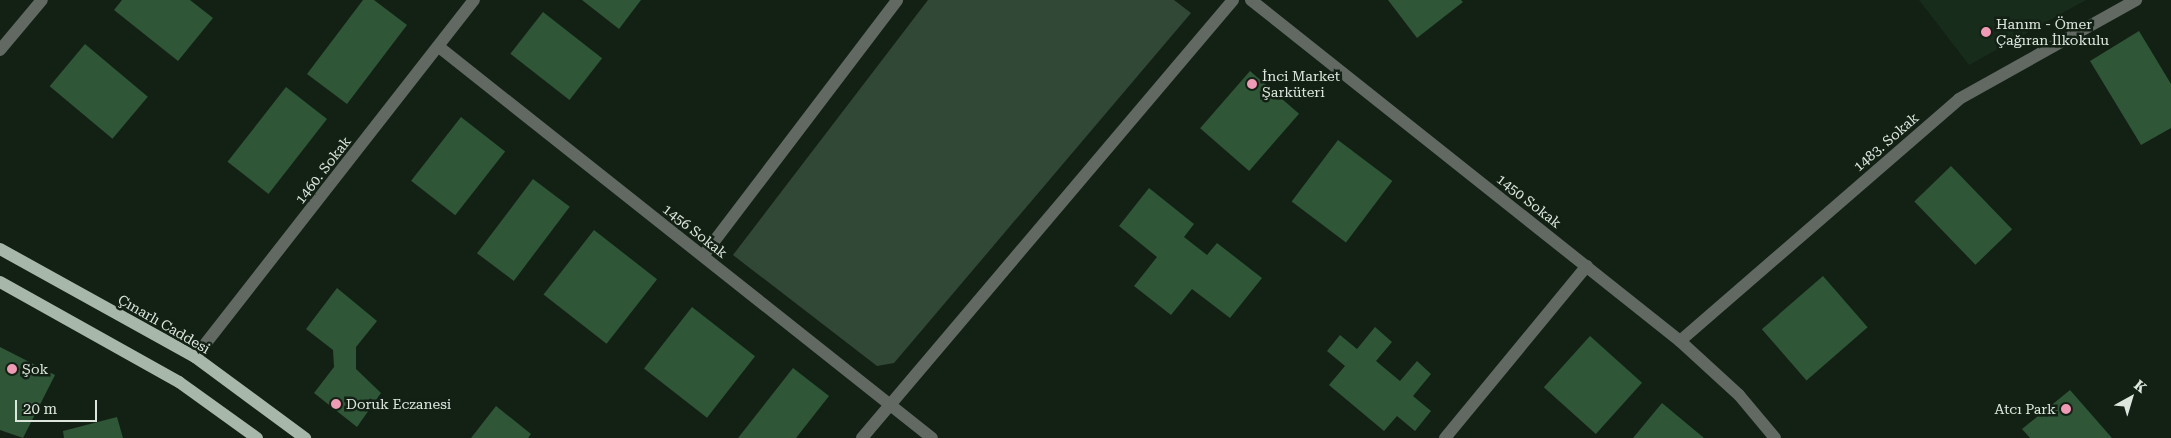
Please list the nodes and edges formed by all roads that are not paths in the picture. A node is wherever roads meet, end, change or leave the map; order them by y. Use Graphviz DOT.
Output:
graph roads {
  1 [pos="42,0"];
  2 [pos="474,0"];
  3 [pos="897,0"];
  4 [pos="1233,0"];
  5 [pos="1251,0"];
  6 [pos="2136,0"];
  7 [pos="439,47"];
  8 [pos="0,50"];
  9 [pos="0,249"];
  10 [pos="704,256"];
  11 [pos="1587,266"];
  12 [pos="0,282"];
  13 [pos="1680,341"];
  14 [pos="195,357"];
  15 [pos="890,405"];
  16 [pos="257,438"];
  17 [pos="305,438"];
  18 [pos="862,438"];
  19 [pos="932,438"];
  20 [pos="1445,438"];
  21 [pos="1776,438"];
  1 -- 8 [label="street"];
  2 -- 7 [label="street, 1460. Sokak"];
  3 -- 10 [label="street"];
  4 -- 15 [label="street"];
  5 -- 11 [label="street, 1450 Sokak"];
  6 -- 13 [label="street, 1483. Sokak"];
  7 -- 10 [label="street, 1456 Sokak"];
  7 -- 14 [label="street, 1460. Sokak"];
  9 -- 14 [label="main road, Çınarlı Caddesi"];
  10 -- 15 [label="street, 1456 Sokak"];
  11 -- 13 [label="street, 1450 Sokak"];
  11 -- 20 [label="street"];
  12 -- 16 [label="main road"];
  13 -- 21 [label="street, 1450 Sokak"];
  14 -- 17 [label="main road, Çınarlı Caddesi"];
  15 -- 18 [label="street"];
  15 -- 19 [label="street, 1456 Sokak"];
}
